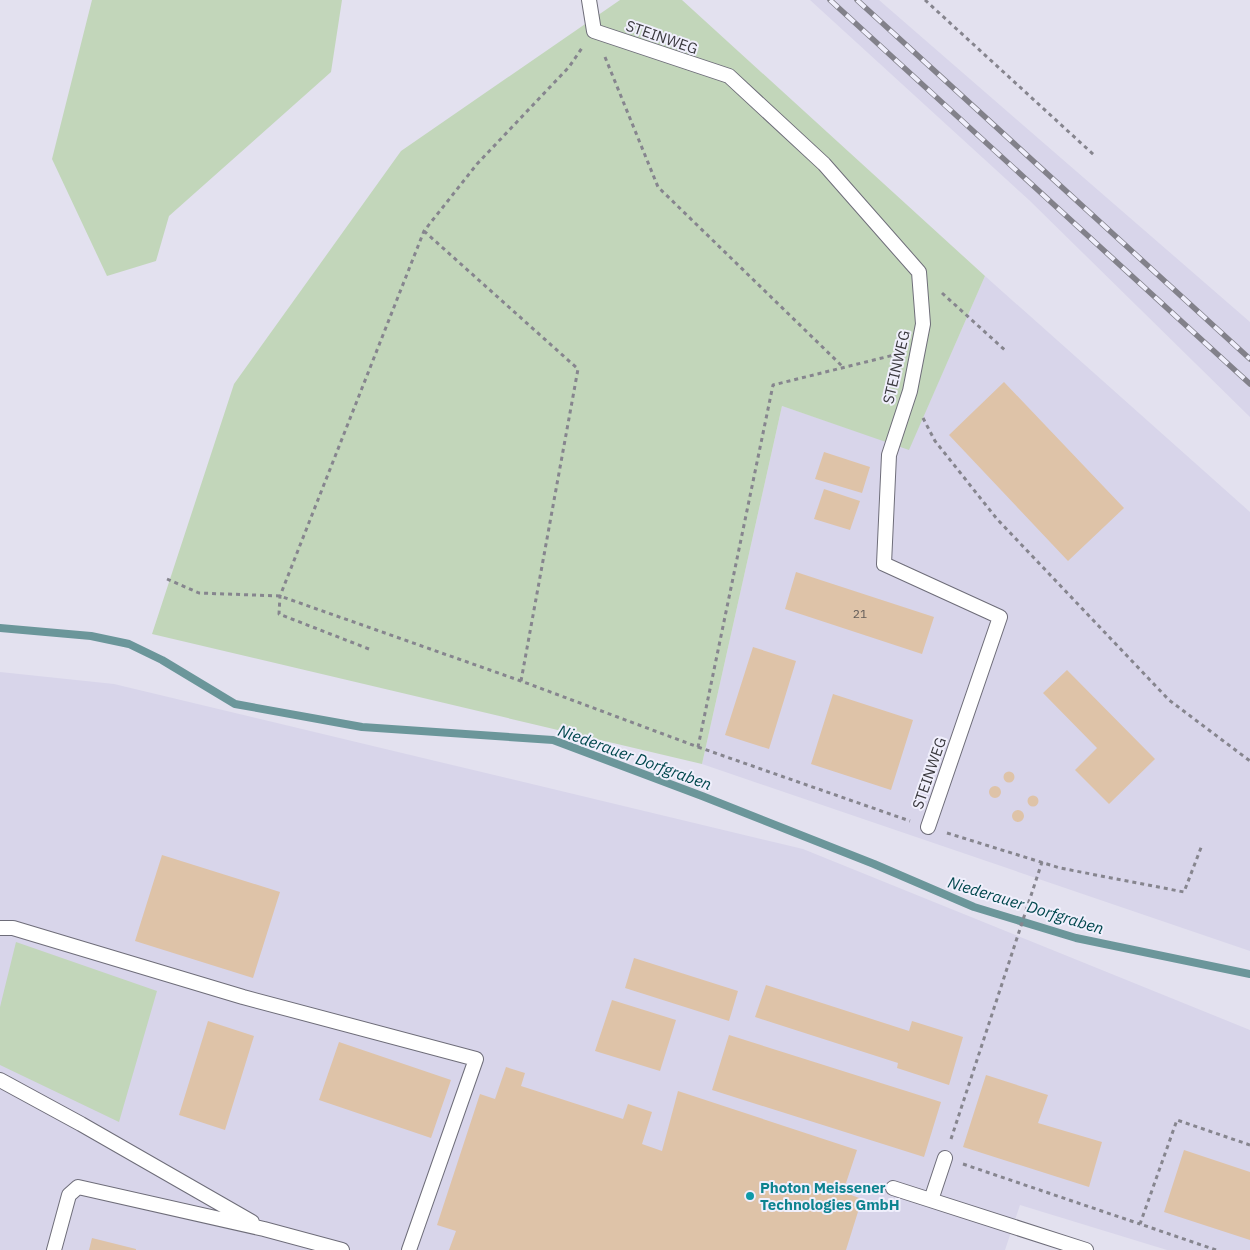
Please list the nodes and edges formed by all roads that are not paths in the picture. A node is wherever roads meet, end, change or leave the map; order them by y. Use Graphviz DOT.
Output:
graph roads {
  1 [pos="589,0"];
  2 [pos="928,827"];
  3 [pos="0,928"];
  4 [pos="0,1080"];
  5 [pos="945,1158"];
  6 [pos="893,1188"];
  7 [pos="931,1200"];
  8 [pos="264,1229"];
  9 [pos="54,1250"];
  10 [pos="342,1250"];
  11 [pos="409,1250"];
  12 [pos="1086,1250"];
  1 -- 2 [label="lane, STEINWEG"];
  3 -- 11 [label="lane"];
  4 -- 8 [label="lane"];
  5 -- 7 [label="lane"];
  6 -- 7 [label="lane"];
  7 -- 12 [label="lane"];
  8 -- 9 [label="lane"];
  8 -- 10 [label="lane"];
}
